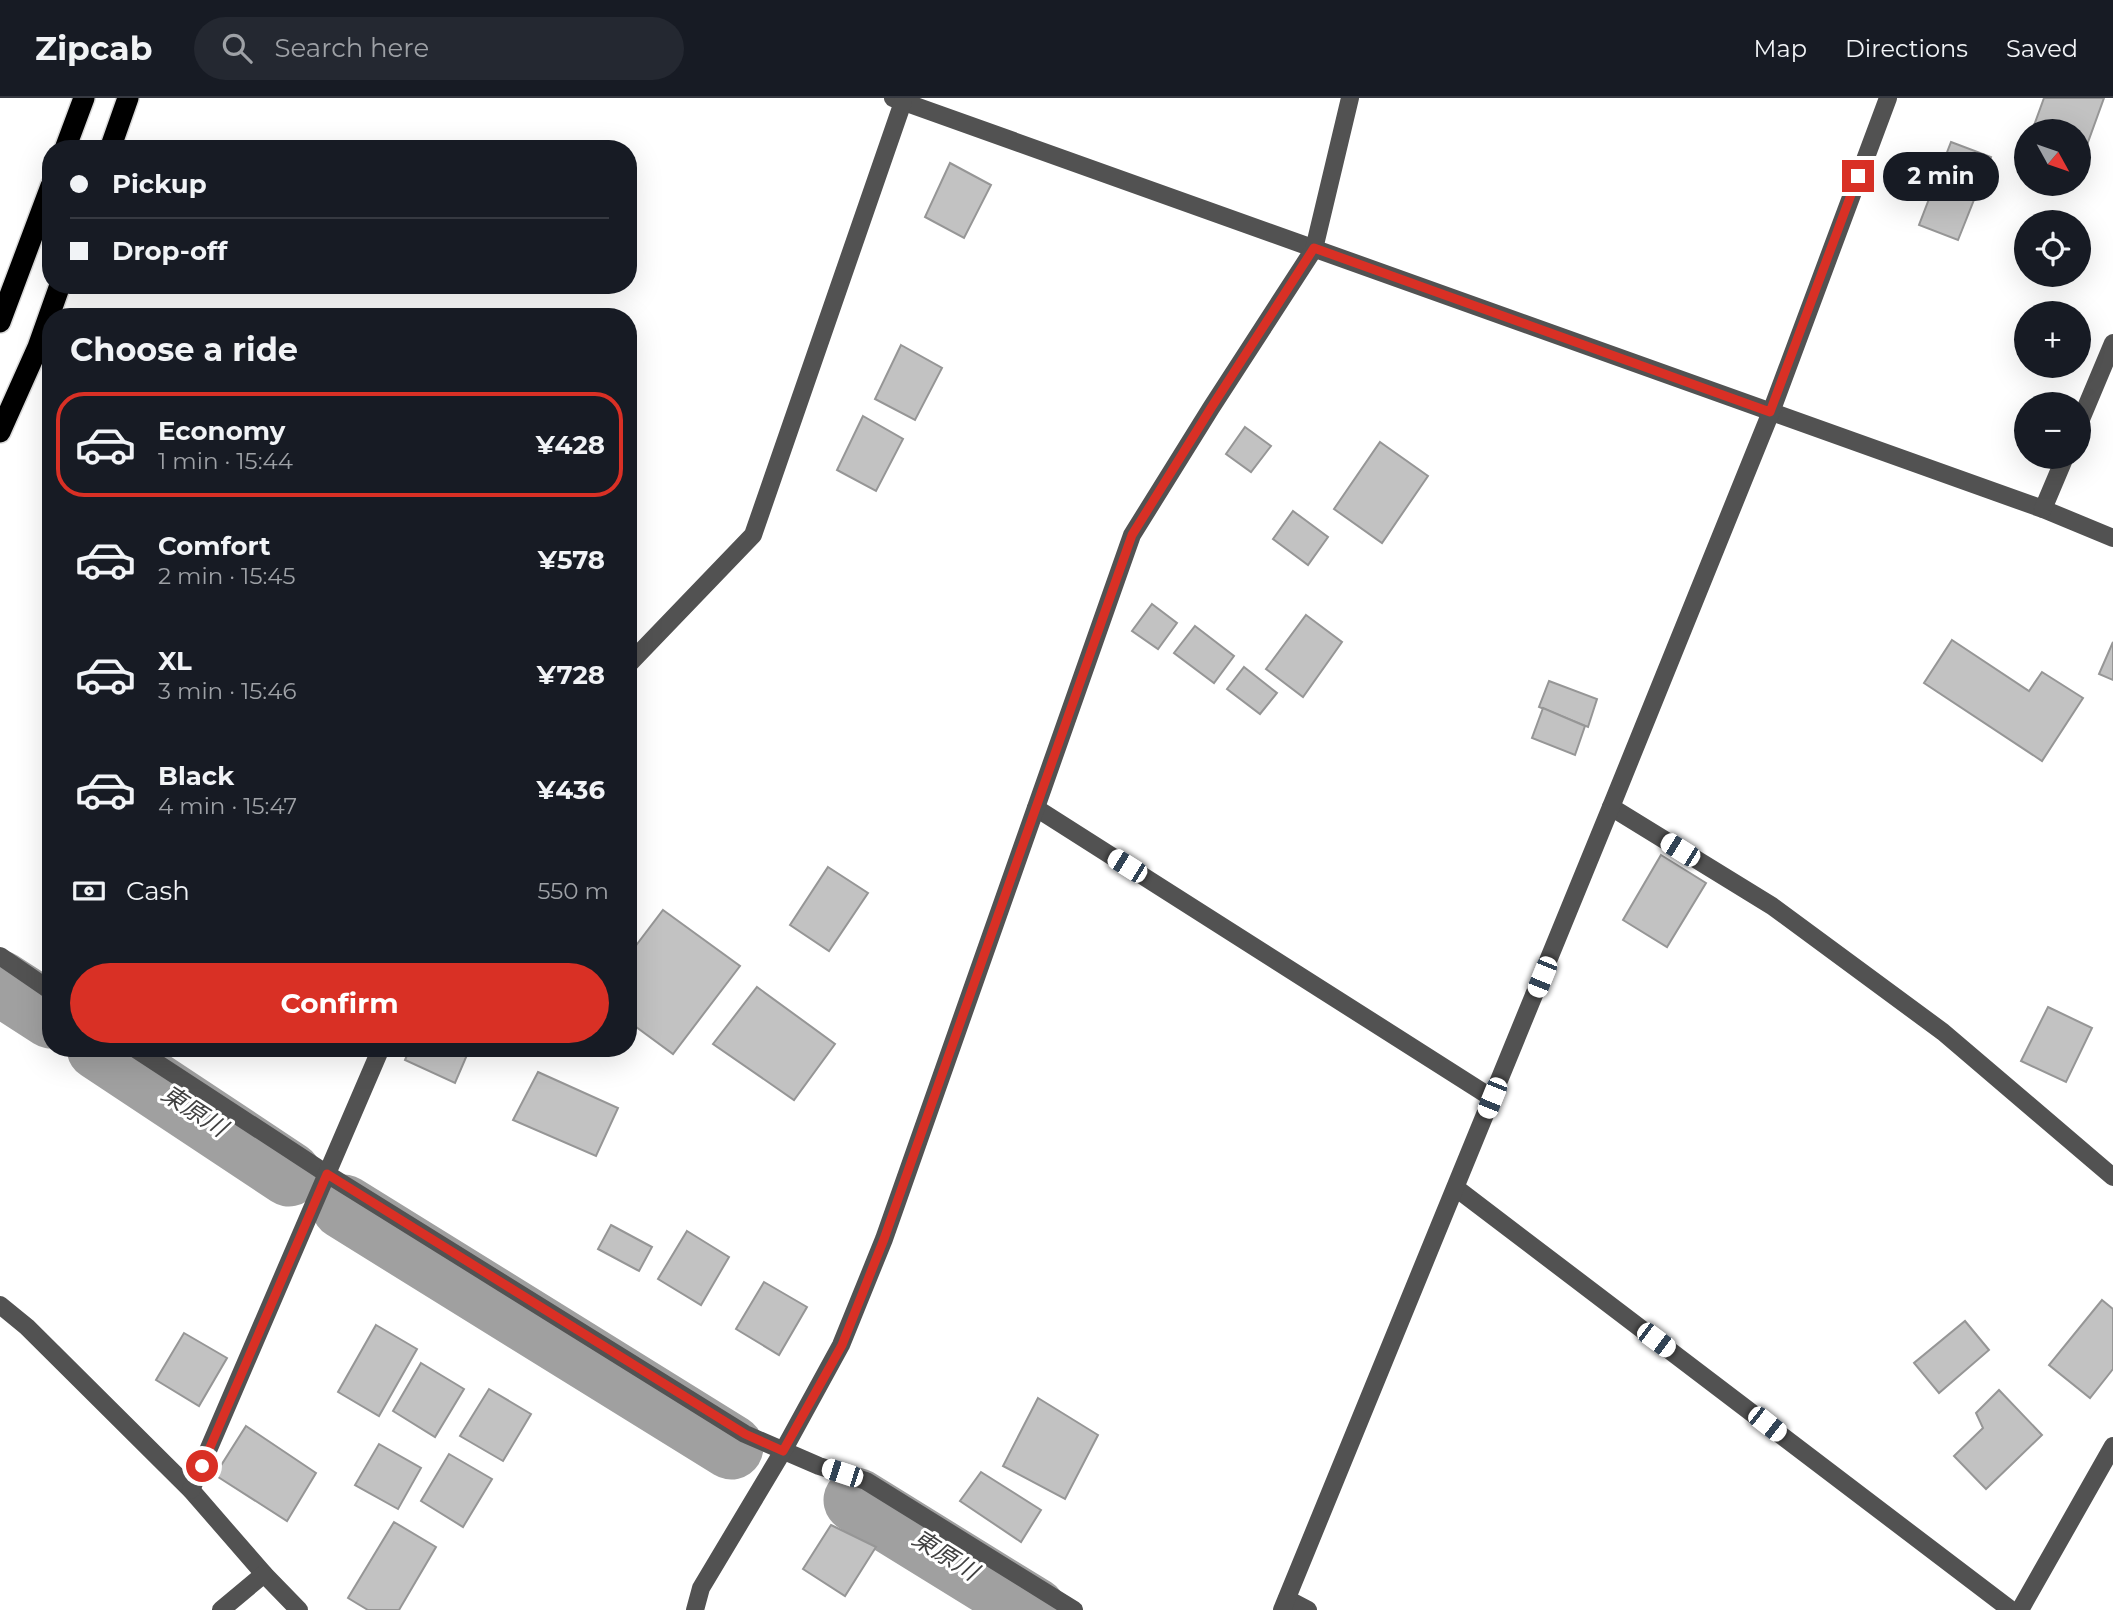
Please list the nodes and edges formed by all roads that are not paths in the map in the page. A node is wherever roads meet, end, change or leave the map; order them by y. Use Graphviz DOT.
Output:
graph roads {
  1 [pos="84,98"];
  2 [pos="128,98"];
  3 [pos="1350,98"];
  4 [pos="1888,98"];
  5 [pos="898,100"];
  6 [pos="68,140"];
  7 [pos="113,140"];
  8 [pos="42,210"];
  9 [pos="1314,248"];
  10 [pos="0,323"];
  11 [pos="2113,342"];
  12 [pos="42,355"];
  13 [pos="2091,395"];
  14 [pos="1770,412"];
  15 [pos="0,432"];
  16 [pos="2060,469"];
  17 [pos="2043,509"];
  18 [pos="2113,538"];
  19 [pos="637,655"];
  20 [pos="1611,807"];
  21 [pos="1036,808"];
  22 [pos="0,956"];
  23 [pos="42,985"];
  24 [pos="148,1057"];
  25 [pos="378,1057"];
  26 [pos="1492,1098"];
  27 [pos="327,1174"];
  28 [pos="2113,1177"];
  29 [pos="1456,1188"];
  30 [pos="0,1305"];
  31 [pos="2113,1446"];
  32 [pos="783,1451"];
  33 [pos="191,1490"];
  34 [pos="264,1574"];
  35 [pos="1285,1604"];
  36 [pos="221,1610"];
  37 [pos="299,1610"];
  38 [pos="695,1610"];
  39 [pos="1074,1610"];
  40 [pos="1308,1610"];
  41 [pos="2011,1610"];
  42 [pos="2020,1610"];
  1 -- 6 [label="highway"];
  2 -- 7 [label="highway"];
  3 -- 9 [label="street"];
  4 -- 14 [label="street"];
  5 -- 9 [label="street"];
  5 -- 19 [label="street"];
  8 -- 10 [label="highway"];
  9 -- 14 [label="street"];
  9 -- 21 [label="street"];
  11 -- 13 [label="street"];
  12 -- 15 [label="highway"];
  14 -- 17 [label="street"];
  14 -- 20 [label="street"];
  16 -- 17 [label="street"];
  17 -- 18 [label="street"];
  20 -- 26 [label="street"];
  20 -- 28 [label="street"];
  21 -- 26 [label="street"];
  21 -- 32 [label="street"];
  22 -- 23 [label="street"];
  24 -- 27 [label="street"];
  25 -- 27 [label="street"];
  26 -- 29 [label="street"];
  27 -- 32 [label="street"];
  27 -- 33 [label="street"];
  29 -- 35 [label="street"];
  29 -- 41 [label="street"];
  30 -- 33 [label="street"];
  31 -- 42 [label="street"];
  32 -- 38 [label="street"];
  32 -- 39 [label="street"];
  33 -- 34 [label="street"];
  34 -- 36 [label="street"];
  34 -- 37 [label="street"];
  35 -- 40 [label="street"];
}
